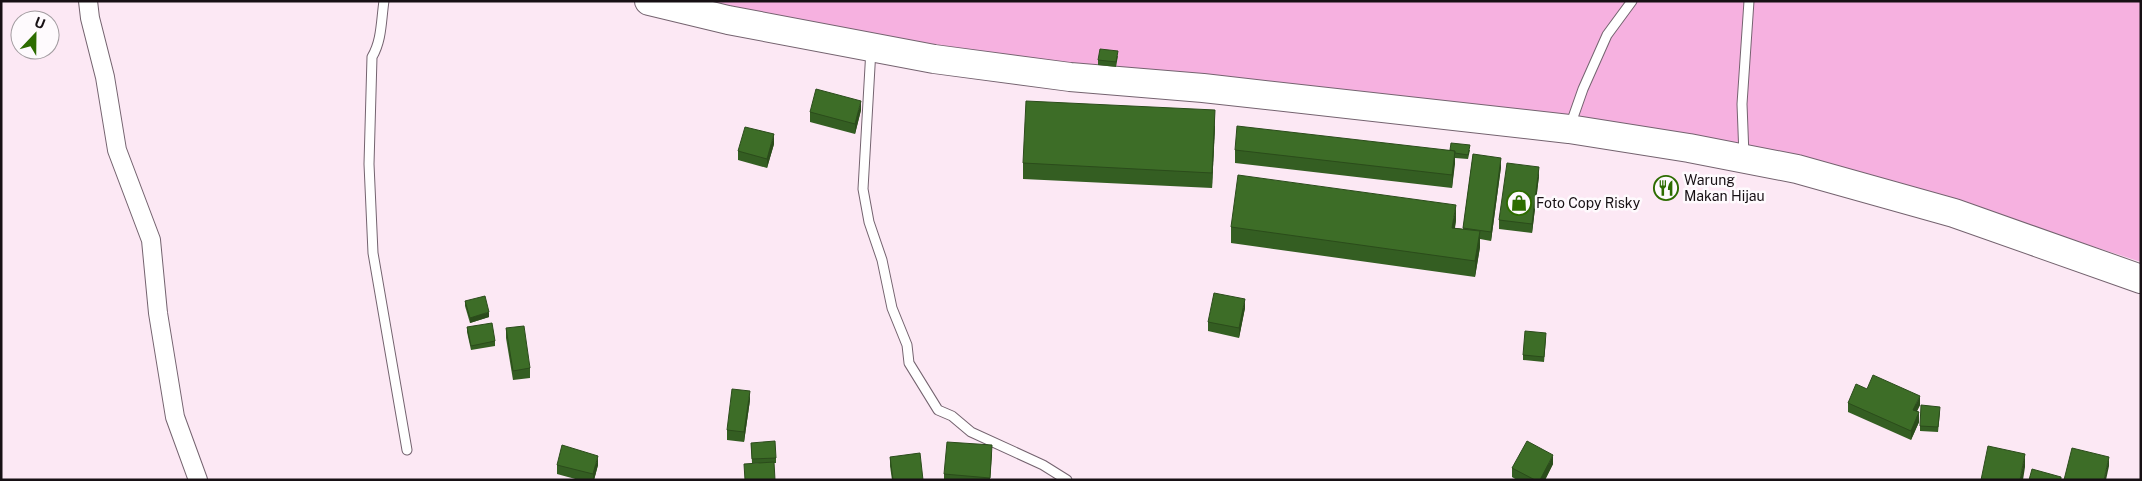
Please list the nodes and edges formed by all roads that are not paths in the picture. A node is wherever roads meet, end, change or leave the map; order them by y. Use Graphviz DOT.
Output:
graph roads {
  1 [pos="88,1"];
  2 [pos="384,1"];
  3 [pos="649,1"];
  4 [pos="1632,1"];
  5 [pos="1749,1"];
  6 [pos="871,48"];
  7 [pos="1569,129"];
  8 [pos="1744,159"];
  9 [pos="2141,279"];
  10 [pos="407,450"];
  11 [pos="198,480"];
  12 [pos="1068,480"];
  1 -- 11 [label="street"];
  2 -- 10 [label="lane"];
  3 -- 6 [label="highway"];
  4 -- 7 [label="lane"];
  5 -- 8 [label="lane"];
  6 -- 7 [label="highway"];
  6 -- 12 [label="lane"];
  7 -- 8 [label="highway"];
  8 -- 9 [label="highway"];
}
